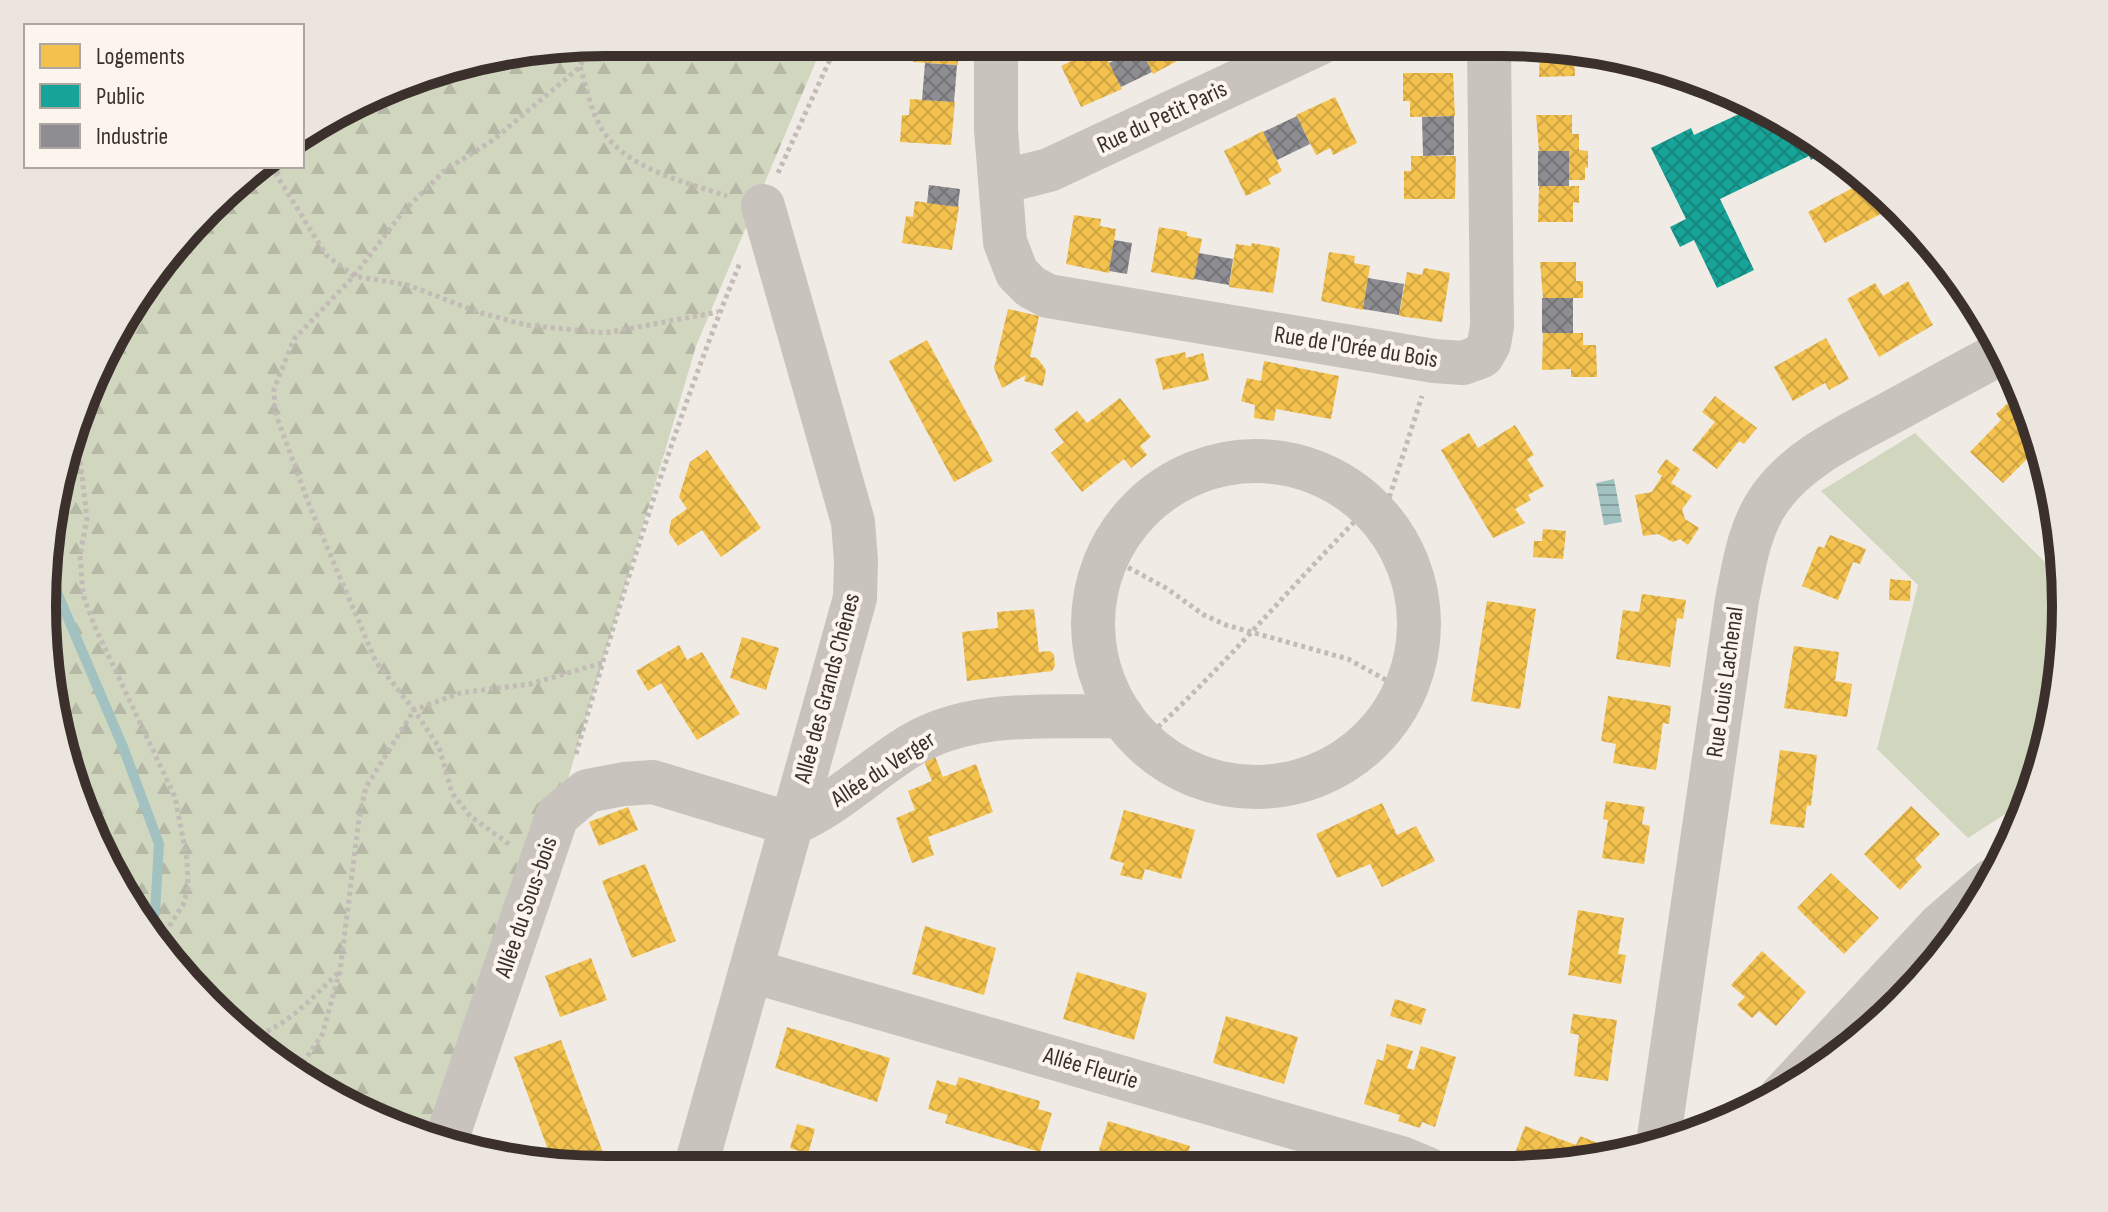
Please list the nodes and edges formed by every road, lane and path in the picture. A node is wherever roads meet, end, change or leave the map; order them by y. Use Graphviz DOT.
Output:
graph roads {
  1 [pos="832,56"];
  2 [pos="996,56"];
  3 [pos="1292,56"];
  4 [pos="1489,56"];
  5 [pos="584,57"];
  6 [pos="580,67"];
  7 [pos="273,169"];
  8 [pos="1001,182"];
  9 [pos="763,206"];
  10 [pos="741,259"];
  11 [pos="354,276"];
  12 [pos="719,312"];
  13 [pos="1992,358"];
  14 [pos="1434,361"];
  15 [pos="79,450"];
  16 [pos="1376,513"];
  17 [pos="1107,556"];
  18 [pos="1254,632"];
  19 [pos="602,663"];
  20 [pos="1406,691"];
  21 [pos="414,710"];
  22 [pos="1132,729"];
  23 [pos="574,759"];
  24 [pos="791,824"];
  25 [pos="540,865"];
  26 [pos="1963,905"];
  27 [pos="165,933"];
  28 [pos="340,971"];
  29 [pos="752,971"];
  30 [pos="261,1034"];
  31 [pos="1819,1055"];
  32 [pos="302,1064"];
  33 [pos="1661,1132"];
  34 [pos="449,1133"];
  35 [pos="699,1156"];
  36 [pos="1394,1156"];
  1 -- 9 [label="path"];
  2 -- 8 [label="street, Rue de l'Orée du Bois"];
  3 -- 8 [label="street, Rue du Petit Paris"];
  4 -- 14 [label="street, Rue de l'Orée du Bois"];
  5 -- 6 [label="path"];
  6 -- 9 [label="path"];
  6 -- 11 [label="path"];
  7 -- 11 [label="path"];
  8 -- 14 [label="street, Rue de l'Orée du Bois"];
  9 -- 24 [label="street, Allée des Grands Chênes"];
  10 -- 12 [label="path"];
  11 -- 12 [label="path"];
  11 -- 21 [label="path"];
  12 -- 19 [label="path"];
  13 -- 33 [label="street, Rue Louis Lachenal"];
  14 -- 16 [label="path"];
  15 -- 27 [label="path"];
  16 -- 17 [label="street"];
  16 -- 18 [label="path"];
  16 -- 20 [label="street"];
  17 -- 18 [label="path"];
  17 -- 22 [label="street"];
  18 -- 20 [label="path"];
  18 -- 22 [label="path"];
  19 -- 21 [label="path"];
  19 -- 23 [label="path"];
  20 -- 22 [label="street"];
  21 -- 25 [label="path"];
  21 -- 28 [label="path"];
  22 -- 24 [label="street, Allée du Verger"];
  24 -- 25 [label="street, Allée du Sous-bois"];
  24 -- 29 [label="street, Allée des Grands Chênes"];
  25 -- 34 [label="street, Allée du Sous-bois"];
  26 -- 31 [label="street"];
  28 -- 30 [label="path"];
  28 -- 32 [label="path"];
  29 -- 35 [label="street, Allée des Grands Chênes"];
  29 -- 36 [label="street, Allée Fleurie"];
}
